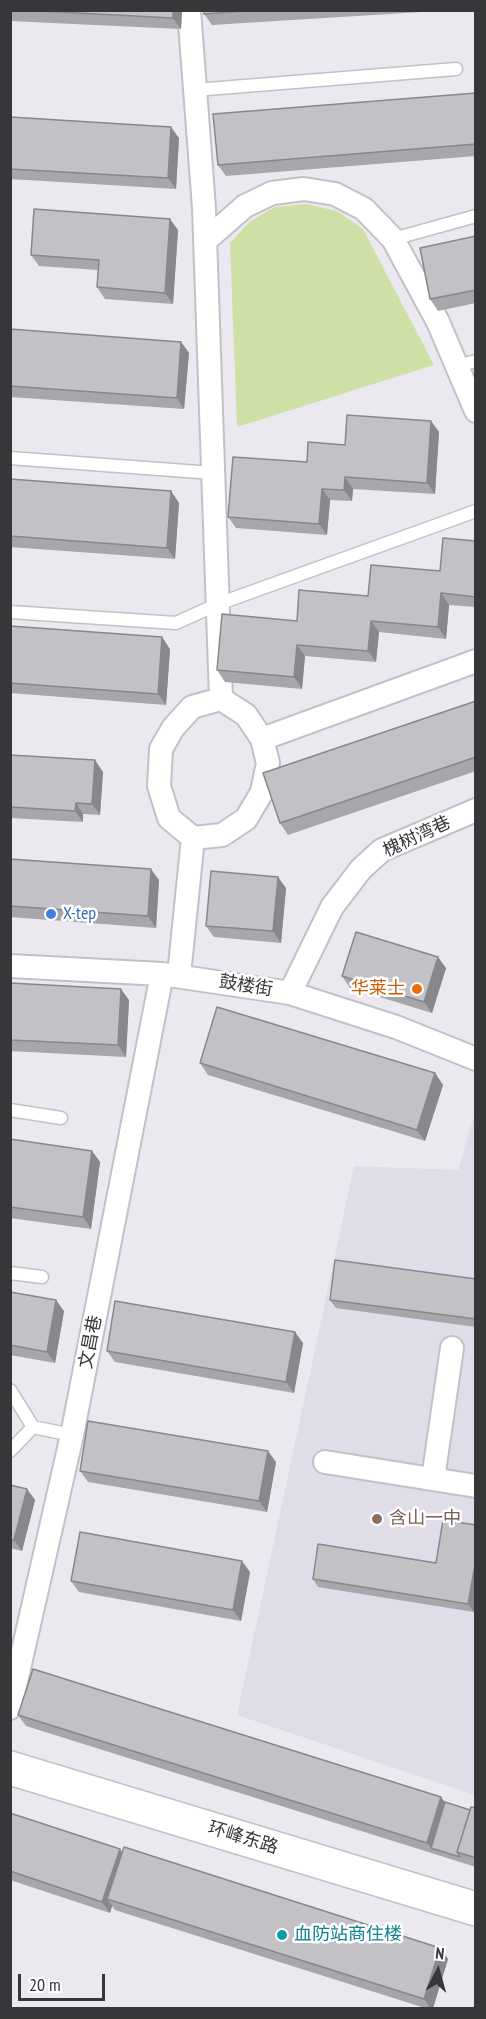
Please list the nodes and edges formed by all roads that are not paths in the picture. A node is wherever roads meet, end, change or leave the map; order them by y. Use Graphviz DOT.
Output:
graph roads {
  1 [pos="189,10"];
  2 [pos="456,69"];
  3 [pos="195,90"];
  4 [pos="476,216"];
  5 [pos="393,239"];
  6 [pos="206,241"];
  7 [pos="466,364"];
  8 [pos="476,411"];
  9 [pos="10,458"];
  10 [pos="213,473"];
  11 [pos="476,511"];
  12 [pos="218,604"];
  13 [pos="10,612"];
  14 [pos="476,661"];
  15 [pos="221,699"];
  16 [pos="262,739"];
  17 [pos="476,810"];
  18 [pos="193,838"];
  19 [pos="10,966"];
  20 [pos="170,975"];
  21 [pos="290,993"];
  22 [pos="473,1058"];
  23 [pos="10,1110"];
  24 [pos="61,1118"];
  25 [pos="10,1273"];
  26 [pos="42,1277"];
  27 [pos="452,1348"];
  28 [pos="10,1390"];
  29 [pos="33,1427"];
  30 [pos="72,1435"];
  31 [pos="10,1451"];
  32 [pos="325,1462"];
  33 [pos="433,1479"];
  34 [pos="476,1486"];
  35 [pos="10,1708"];
  36 [pos="10,1768"];
  37 [pos="476,1909"];
  1 -- 3 [label="street"];
  2 -- 3 [label="lane"];
  3 -- 6 [label="street"];
  4 -- 5 [label="lane"];
  5 -- 6 [label="street"];
  5 -- 7 [label="street"];
  6 -- 10 [label="street"];
  7 -- 8 [label="street"];
  9 -- 10 [label="lane"];
  10 -- 12 [label="street"];
  11 -- 12 [label="lane"];
  12 -- 13 [label="lane"];
  12 -- 15 [label="street"];
  14 -- 16 [label="street"];
  15 -- 16 [label="street"];
  15 -- 18 [label="street"];
  16 -- 18 [label="street"];
  17 -- 21 [label="street, 槐树湾巷"];
  18 -- 20 [label="street, 文昌巷"];
  19 -- 20 [label="street, 鼓楼街"];
  20 -- 21 [label="street, 鼓楼街"];
  20 -- 30 [label="street, 文昌巷"];
  21 -- 22 [label="street, 鼓楼街"];
  23 -- 24 [label="lane"];
  25 -- 26 [label="lane"];
  27 -- 33 [label="street"];
  28 -- 29 [label="lane"];
  29 -- 30 [label="lane"];
  29 -- 31 [label="lane"];
  30 -- 35 [label="street, 文昌巷"];
  32 -- 33 [label="street"];
  33 -- 34 [label="street"];
  36 -- 37 [label="main road, 环峰东路"];
}
